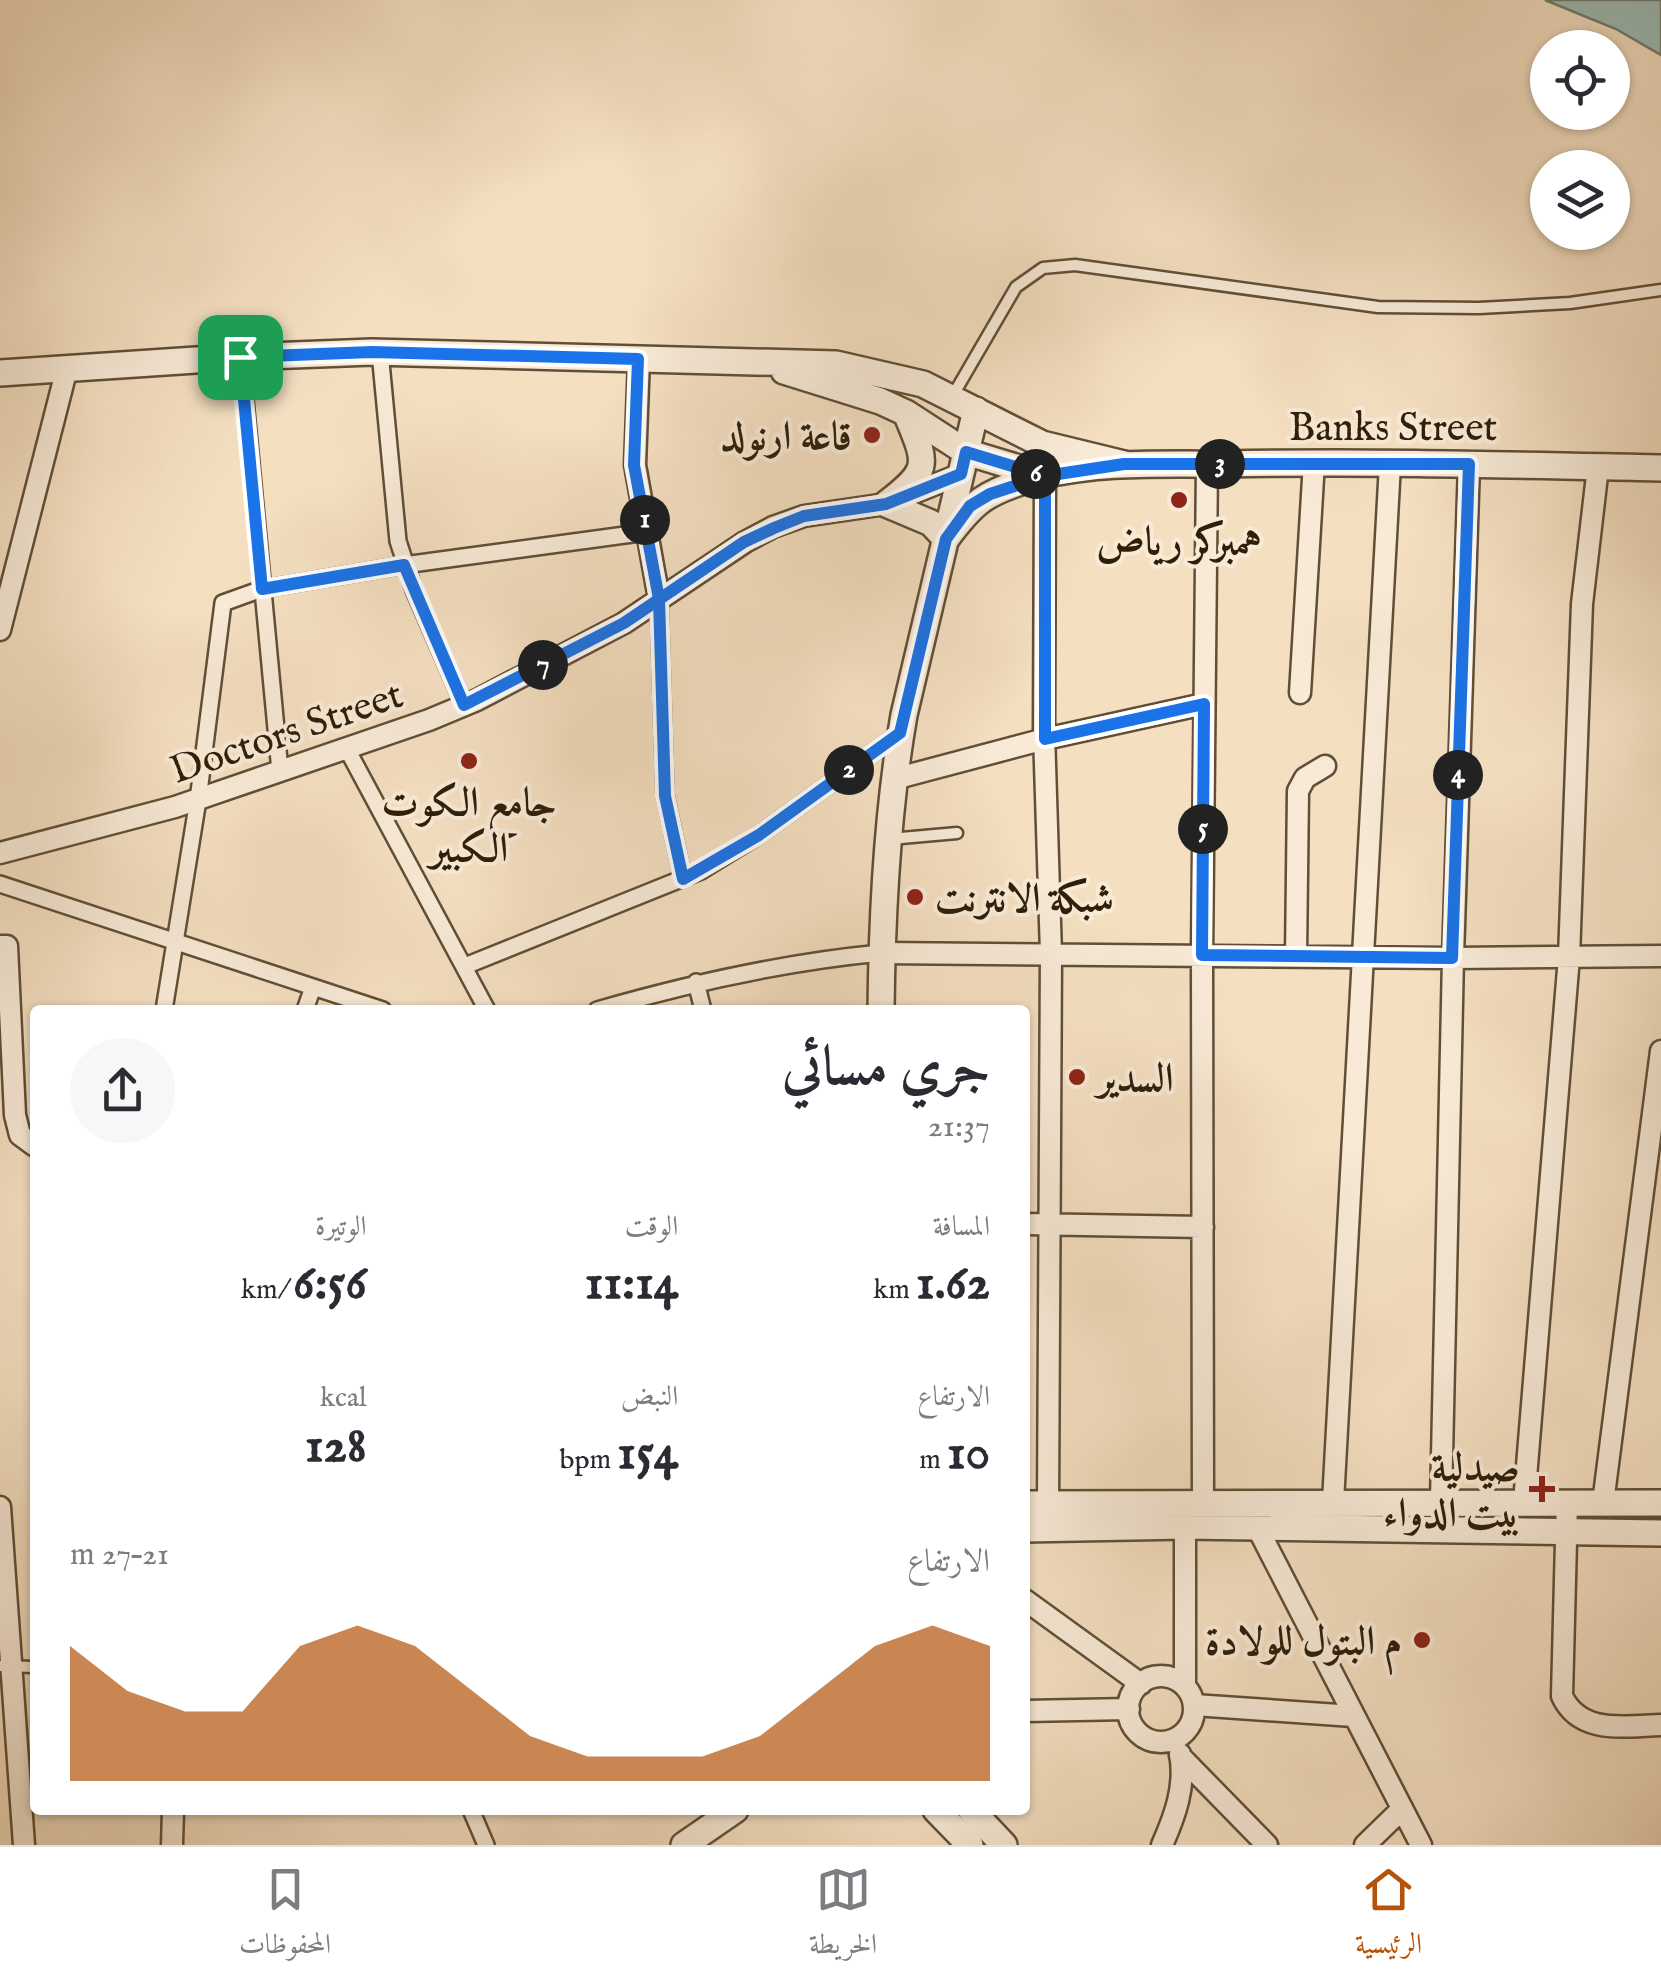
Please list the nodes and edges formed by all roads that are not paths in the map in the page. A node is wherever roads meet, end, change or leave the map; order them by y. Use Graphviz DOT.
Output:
graph roads {
  1 [pos="1661,290"];
  2 [pos="380,352"];
  3 [pos="240,357"];
  4 [pos="638,359"];
  5 [pos="765,364"];
  6 [pos="67,368"];
  7 [pos="0,373"];
  8 [pos="952,397"];
  9 [pos="976,410"];
  10 [pos="906,412"];
  11 [pos="1314,462"];
  12 [pos="963,463"];
  13 [pos="1124,464"];
  14 [pos="1207,464"];
  15 [pos="1390,464"];
  16 [pos="1469,464"];
  17 [pos="1598,467"];
  18 [pos="1661,468"];
  19 [pos="1045,476"];
  20 [pos="886,504"];
  21 [pos="647,532"];
  22 [pos="946,539"];
  23 [pos="404,565"];
  24 [pos="262,589"];
  25 [pos="659,599"];
  26 [pos="0,630"];
  27 [pos="1300,693"];
  28 [pos="1204,704"];
  29 [pos="464,705"];
  30 [pos="900,733"];
  31 [pos="1045,739"];
  32 [pos="347,748"];
  33 [pos="1325,766"];
  34 [pos="280,771"];
  35 [pos="894,779"];
  36 [pos="198,800"];
  37 [pos="957,833"];
  38 [pos="890,838"];
  39 [pos="0,853"];
  40 [pos="683,879"];
  41 [pos="0,884"];
  42 [pos="174,942"];
  43 [pos="0,946"];
  44 [pos="881,953"];
  45 [pos="1051,954"];
  46 [pos="1202,955"];
  47 [pos="1296,956"];
  48 [pos="1661,956"];
  49 [pos="1362,957"];
  50 [pos="1569,957"];
  51 [pos="1452,958"];
  52 [pos="465,966"];
  53 [pos="696,982"];
  54 [pos="313,987"];
  55 [pos="165,1005"];
  56 [pos="307,1005"];
  57 [pos="369,1005"];
  58 [pos="484,1005"];
  59 [pos="615,1005"];
  60 [pos="703,1005"];
  61 [pos="881,1005"];
  62 [pos="1661,1050"];
  63 [pos="30,1142"];
  64 [pos="1030,1224"];
  65 [pos="1049,1224"];
  66 [pos="1203,1226"];
  67 [pos="1333,1502"];
  68 [pos="1441,1502"];
  69 [pos="1524,1502"];
  70 [pos="1567,1502"];
  71 [pos="1603,1502"];
  72 [pos="1661,1503"];
  73 [pos="1037,1504"];
  74 [pos="1203,1504"];
  75 [pos="0,1507"];
  76 [pos="1185,1526"];
  77 [pos="1257,1526"];
  78 [pos="1030,1529"];
  79 [pos="1567,1530"];
  80 [pos="1661,1533"];
  81 [pos="1030,1604"];
  82 [pos="6,1667"];
  83 [pos="1141,1684"];
  84 [pos="1190,1696"];
  85 [pos="1129,1709"];
  86 [pos="1030,1711"];
  87 [pos="1353,1716"];
  88 [pos="1661,1725"];
  89 [pos="1179,1747"];
  90 [pos="1402,1809"];
  91 [pos="172,1815"];
  92 [pos="473,1815"];
  93 [pos="728,1815"];
  94 [pos="941,1815"];
  95 [pos="976,1815"];
  96 [pos="24,1845"];
  97 [pos="172,1845"];
  98 [pos="486,1845"];
  99 [pos="684,1845"];
  100 [pos="970,1845"];
  101 [pos="1004,1845"];
  102 [pos="1162,1845"];
  103 [pos="1267,1845"];
  104 [pos="1366,1845"];
  105 [pos="1421,1845"];
  1 -- 8 [label="lane"];
  2 -- 3 [label="street"];
  2 -- 4 [label="street"];
  2 -- 23 [label="street"];
  3 -- 6 [label="street"];
  3 -- 24 [label="street"];
  4 -- 5 [label="street"];
  4 -- 21 [label="street"];
  5 -- 8 [label="street"];
  5 -- 10 [label="street"];
  6 -- 7 [label="street"];
  6 -- 26 [label="street"];
  8 -- 9 [label="street"];
  9 -- 12 [label="street"];
  9 -- 13 [label="street"];
  10 -- 12 [label="street"];
  10 -- 20 [label="street"];
  11 -- 14 [label="street, Banks Street"];
  11 -- 15 [label="street, Banks Street"];
  11 -- 27 [label="street"];
  12 -- 19 [label="street"];
  12 -- 20 [label="street, Doctors Street"];
  12 -- 22 [label="street"];
  13 -- 14 [label="street, Banks Street"];
  13 -- 19 [label="street"];
  14 -- 28 [label="street"];
  15 -- 16 [label="street, Banks Street"];
  15 -- 49 [label="street"];
  16 -- 17 [label="street, Banks Street"];
  16 -- 51 [label="street"];
  17 -- 18 [label="street, Banks Street"];
  17 -- 50 [label="street"];
  19 -- 22 [label="street"];
  19 -- 31 [label="street"];
  20 -- 22 [label="street"];
  20 -- 25 [label="street, Doctors Street"];
  21 -- 23 [label="street"];
  21 -- 25 [label="street"];
  22 -- 30 [label="street"];
  23 -- 24 [label="street"];
  23 -- 29 [label="street"];
  24 -- 34 [label="street"];
  24 -- 36 [label="street"];
  25 -- 29 [label="street, Doctors Street"];
  25 -- 40 [label="street"];
  28 -- 31 [label="street"];
  28 -- 46 [label="street"];
  29 -- 32 [label="street, Doctors Street"];
  30 -- 35 [label="street"];
  30 -- 40 [label="street"];
  31 -- 35 [label="street"];
  31 -- 45 [label="street"];
  32 -- 34 [label="street, Doctors Street"];
  32 -- 52 [label="street"];
  33 -- 47 [label="street"];
  34 -- 36 [label="street, Doctors Street"];
  35 -- 38 [label="street"];
  36 -- 39 [label="street, Doctors Street"];
  36 -- 42 [label="street"];
  37 -- 38 [label="lane"];
  38 -- 44 [label="street"];
  40 -- 52 [label="street"];
  41 -- 42 [label="street"];
  42 -- 54 [label="street"];
  42 -- 55 [label="street"];
  43 -- 63 [label="street"];
  44 -- 45 [label="street"];
  44 -- 53 [label="street"];
  44 -- 61 [label="street"];
  45 -- 46 [label="street"];
  45 -- 65 [label="street"];
  46 -- 47 [label="street"];
  46 -- 66 [label="street"];
  47 -- 49 [label="street"];
  48 -- 50 [label="street"];
  49 -- 51 [label="street"];
  49 -- 67 [label="street"];
  50 -- 51 [label="street"];
  50 -- 69 [label="street"];
  51 -- 68 [label="street"];
  52 -- 58 [label="street"];
  53 -- 59 [label="street"];
  53 -- 60 [label="street"];
  54 -- 56 [label="street"];
  54 -- 57 [label="street"];
  62 -- 71 [label="street"];
  64 -- 65 [label="street"];
  65 -- 66 [label="street"];
  65 -- 73 [label="street"];
  66 -- 74 [label="street"];
  67 -- 68 [label="street"];
  67 -- 74 [label="street"];
  68 -- 69 [label="street"];
  69 -- 70 [label="street"];
  70 -- 71 [label="street"];
  70 -- 79 [label="street"];
  71 -- 72 [label="street"];
  73 -- 74 [label="street"];
  75 -- 82 [label="street"];
  76 -- 77 [label="street"];
  76 -- 78 [label="street"];
  76 -- 84 [label="street"];
  77 -- 79 [label="street"];
  77 -- 87 [label="street"];
  79 -- 80 [label="street"];
  79 -- 88 [label="street"];
  81 -- 83 [label="street"];
  82 -- 96 [label="street"];
  83 -- 84 [label="street"];
  83 -- 85 [label="street"];
  84 -- 87 [label="street"];
  84 -- 89 [label="street"];
  85 -- 86 [label="street"];
  85 -- 89 [label="street"];
  87 -- 90 [label="street"];
  89 -- 102 [label="street"];
  89 -- 103 [label="street"];
  90 -- 104 [label="street"];
  90 -- 105 [label="street"];
  91 -- 97 [label="street"];
  92 -- 98 [label="street"];
  93 -- 99 [label="street"];
  94 -- 100 [label="street"];
  95 -- 101 [label="street"];
}
